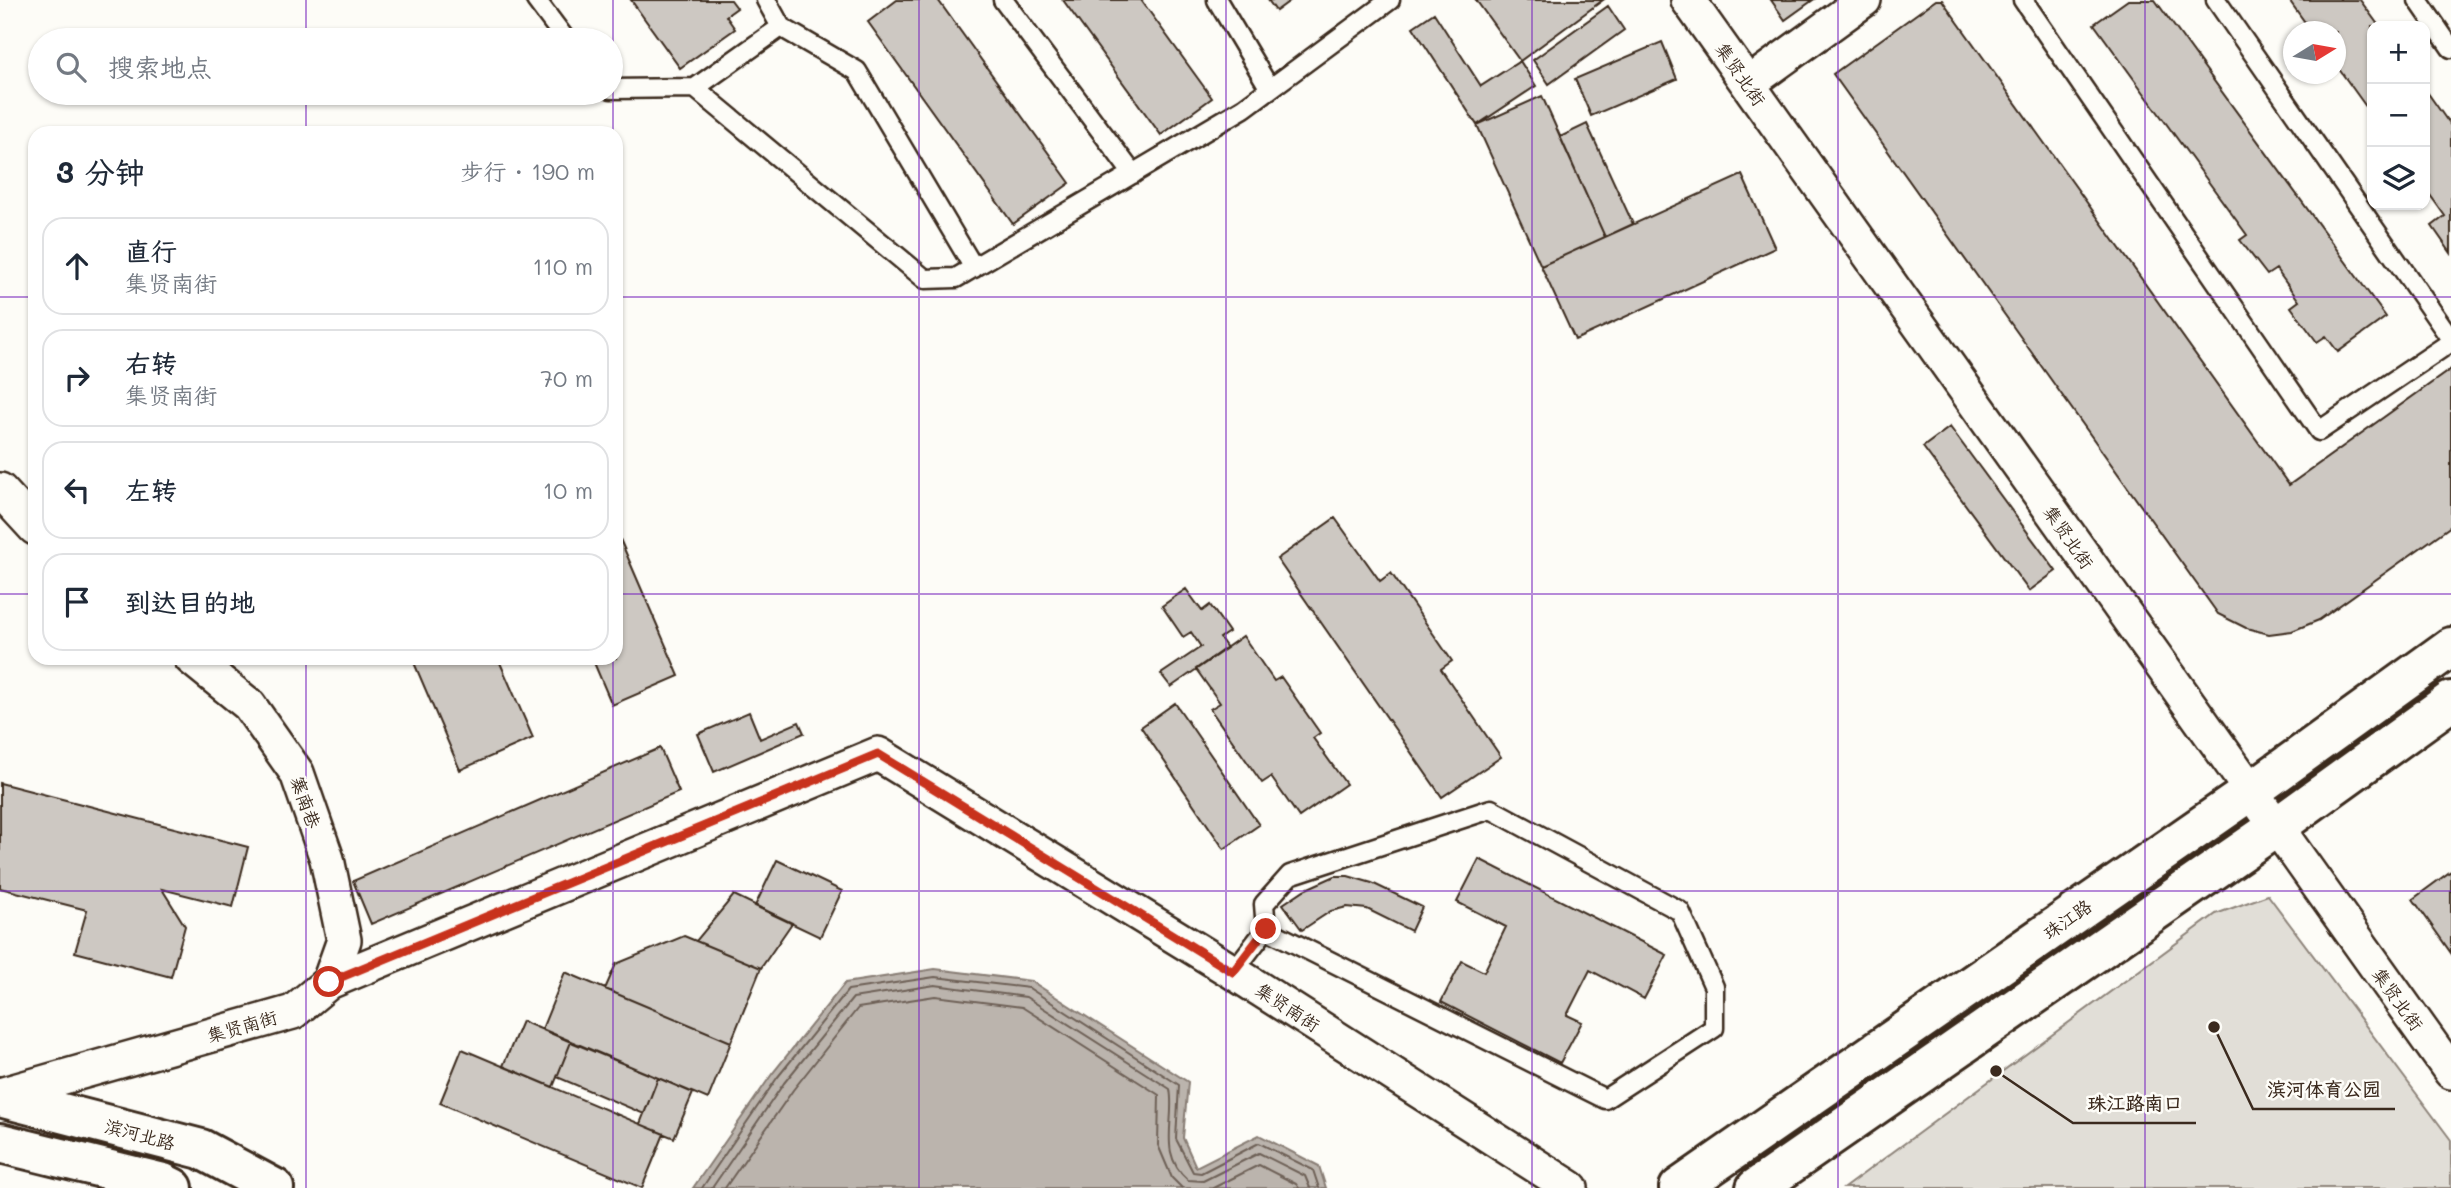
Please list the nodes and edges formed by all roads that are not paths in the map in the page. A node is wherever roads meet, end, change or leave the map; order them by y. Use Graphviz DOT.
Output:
graph roads {
  1 [pos="536,0"];
  2 [pos="766,0"];
  3 [pos="1003,0"];
  4 [pos="1217,0"];
  5 [pos="1390,0"];
  6 [pos="1688,0"];
  7 [pos="1864,0"];
  8 [pos="2216,0"];
  9 [pos="2418,0"];
  10 [pos="2030,2"];
  11 [pos="781,27"];
  12 [pos="557,28"];
  13 [pos="2451,48"];
  14 [pos="1748,83"];
  15 [pos="695,88"];
  16 [pos="623,89"];
  17 [pos="1270,89"];
  18 [pos="1133,174"];
  19 [pos="974,268"];
  20 [pos="2451,340"];
  21 [pos="0,490"];
  22 [pos="28,520"];
  23 [pos="2451,647"];
  24 [pos="200,665"];
  25 [pos="2451,701"];
  26 [pos="2250,792"];
  27 [pos="2275,828"];
  28 [pos="1266,929"];
  29 [pos="1233,972"];
  30 [pos="329,982"];
  31 [pos="2451,1072"];
  32 [pos="0,1096"];
  33 [pos="0,1143"];
  34 [pos="173,1188"];
  35 [pos="274,1188"];
  36 [pos="1571,1188"];
  37 [pos="1679,1188"];
  38 [pos="1756,1188"];
  1 -- 12 [label="lane"];
  2 -- 11 [label="lane"];
  3 -- 18 [label="lane"];
  4 -- 17 [label="lane"];
  5 -- 17 [label="lane"];
  6 -- 14 [label="street, 集贤北街"];
  7 -- 14 [label="street"];
  8 -- 20 [label="lane"];
  9 -- 13 [label="lane"];
  10 -- 20 [label="lane"];
  11 -- 15 [label="lane"];
  11 -- 19 [label="lane"];
  14 -- 26 [label="street, 集贤北街"];
  15 -- 16 [label="lane"];
  15 -- 19 [label="lane"];
  17 -- 18 [label="lane"];
  18 -- 19 [label="lane"];
  21 -- 22 [label="street"];
  23 -- 26 [label="main road, 珠江路"];
  24 -- 30 [label="street, 寨南巷"];
  25 -- 27 [label="main road"];
  26 -- 27 [label="street, 集贤北街"];
  26 -- 37 [label="main road, 珠江路"];
  27 -- 31 [label="street, 集贤北街"];
  27 -- 38 [label="main road"];
  28 -- 28 [label="lane"];
  28 -- 29 [label="lane"];
  29 -- 30 [label="street, 集贤南街"];
  29 -- 36 [label="street, 集贤南街"];
  30 -- 32 [label="street, 集贤南街"];
  32 -- 35 [label="main road, 滨河北路"];
  33 -- 34 [label="main road"];
}
